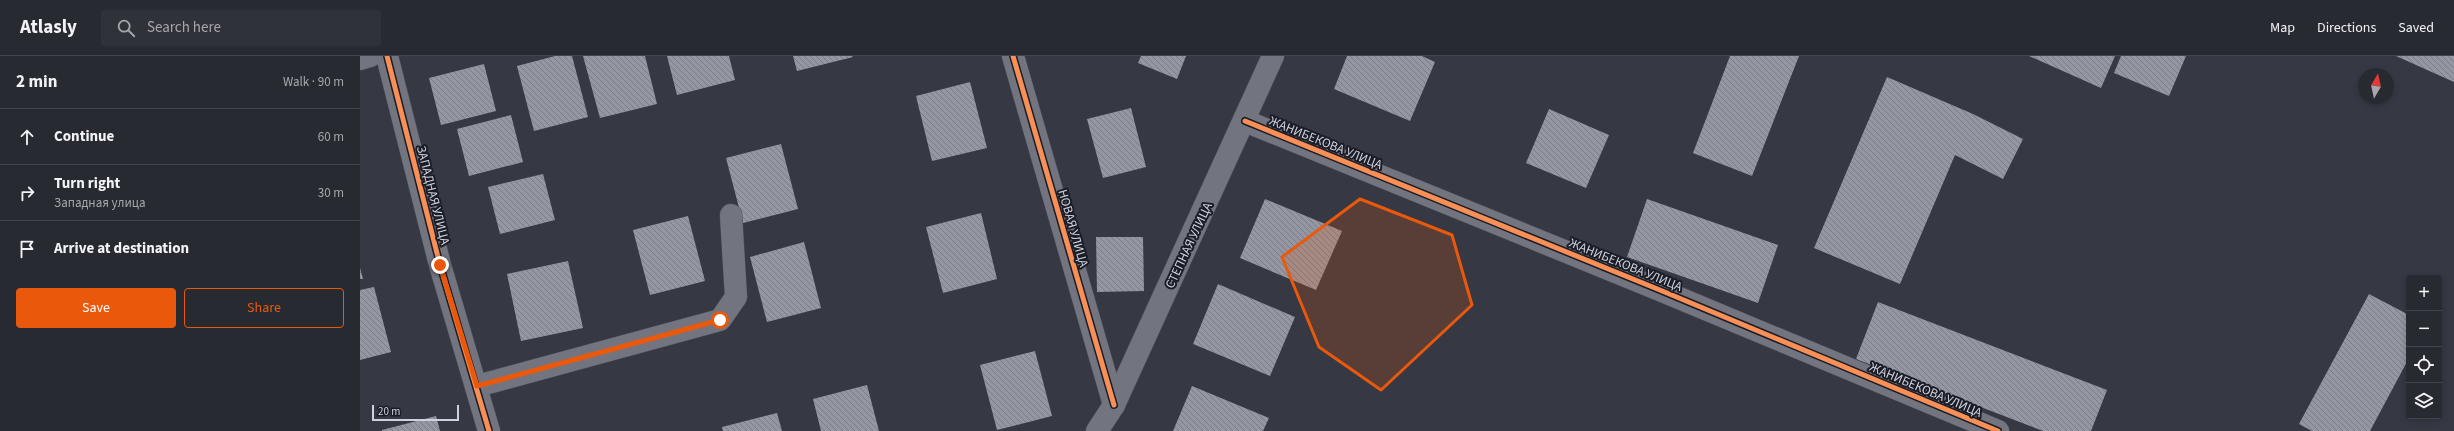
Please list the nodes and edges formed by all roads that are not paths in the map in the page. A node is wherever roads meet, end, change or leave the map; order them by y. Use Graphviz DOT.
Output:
graph roads {
  1 [pos="370,56"];
  2 [pos="387,56"];
  3 [pos="1012,56"];
  4 [pos="1273,56"];
  5 [pos="360,59"];
  6 [pos="1245,121"];
  7 [pos="731,214"];
  8 [pos="477,386"];
  9 [pos="1114,405"];
  10 [pos="489,431"];
  11 [pos="1097,431"];
  12 [pos="1998,431"];
  1 -- 5 [label="street"];
  2 -- 8 [label="street, ЗАПАДНАЯ УЛИЦА"];
  3 -- 9 [label="street, НОВАЯ УЛИЦА"];
  4 -- 6 [label="street, СТЕПНАЯ УЛИЦА"];
  6 -- 9 [label="street, СТЕПНАЯ УЛИЦА"];
  6 -- 12 [label="street, ЖАНИБЕКОВА УЛИЦА"];
  7 -- 8 [label="street"];
  8 -- 10 [label="street, ЗАПАДНАЯ УЛИЦА"];
  9 -- 11 [label="street, СТЕПНАЯ УЛИЦА"];
}
